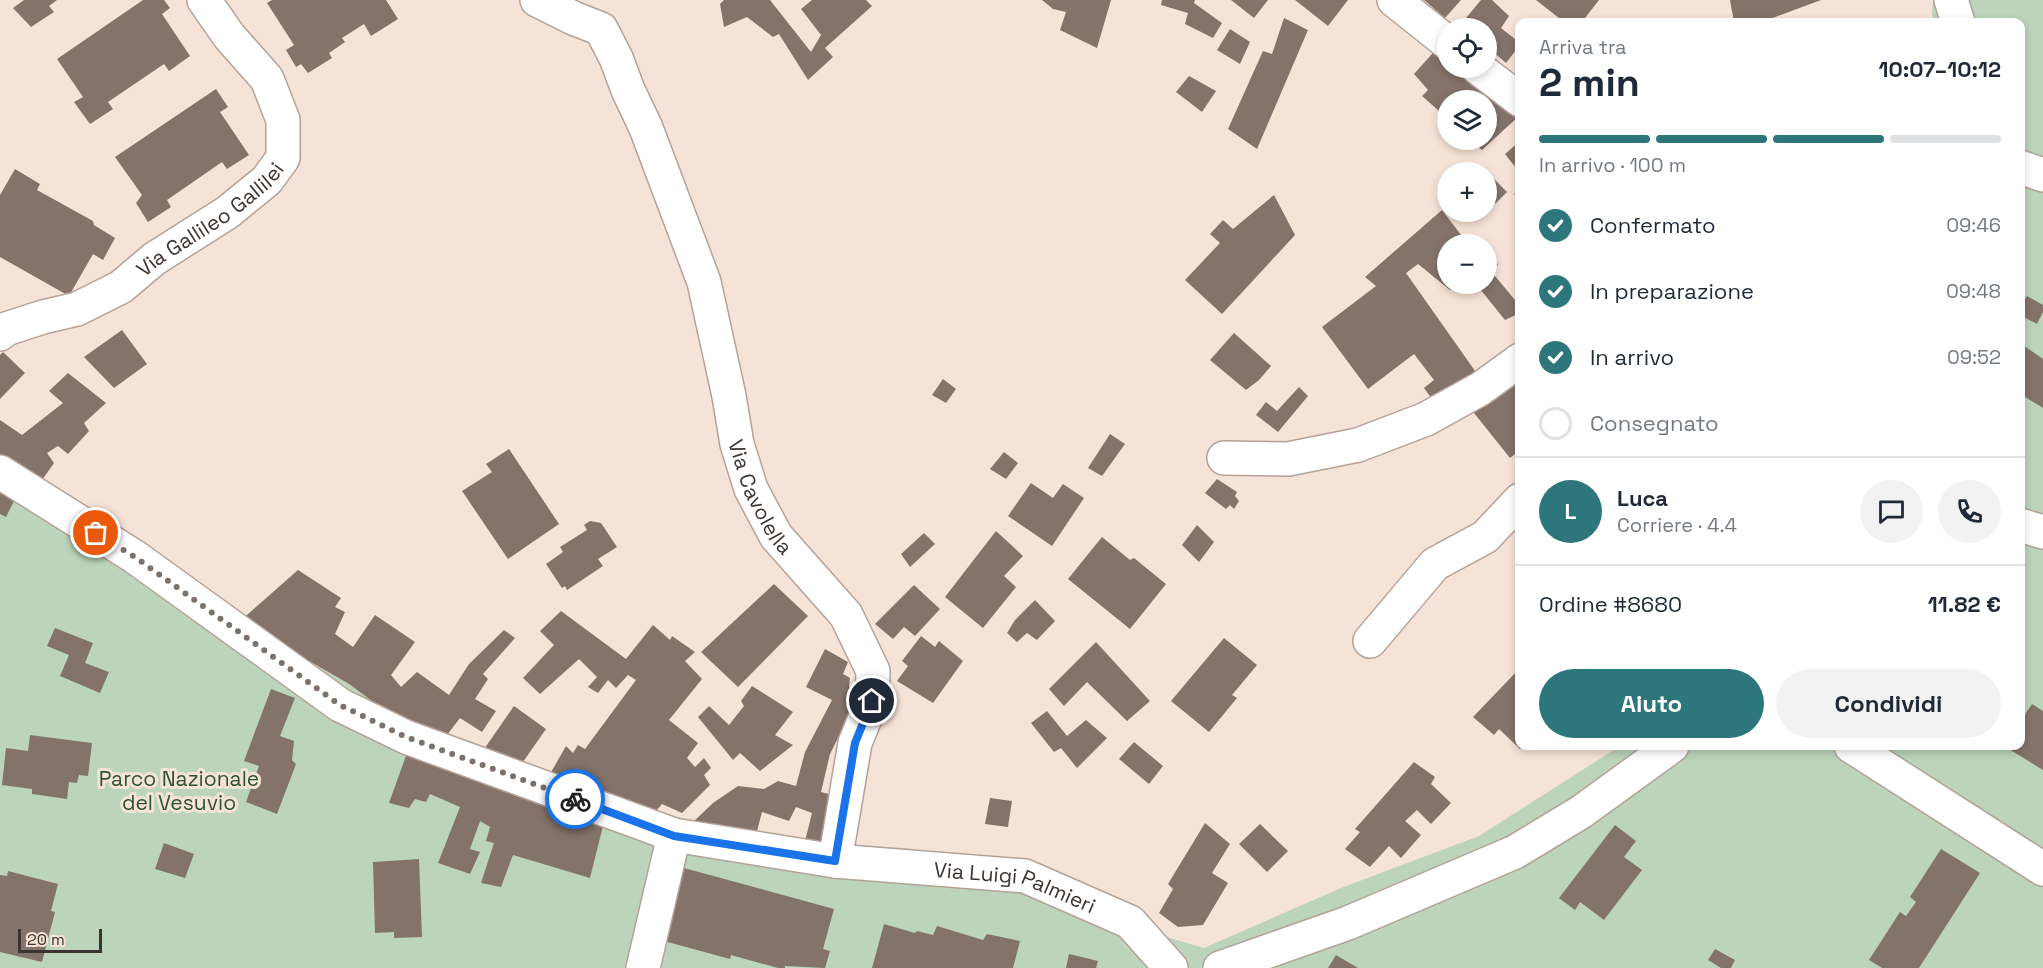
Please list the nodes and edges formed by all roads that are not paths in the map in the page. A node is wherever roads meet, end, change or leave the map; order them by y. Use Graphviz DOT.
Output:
graph roads {
  1 [pos="204,0"];
  2 [pos="537,0"];
  3 [pos="1394,0"];
  4 [pos="1951,0"];
  5 [pos="1957,18"];
  6 [pos="1437,34"];
  7 [pos="1491,78"];
  8 [pos="1515,96"];
  9 [pos="2025,169"];
  10 [pos="2043,175"];
  11 [pos="0,334"];
  12 [pos="1515,364"];
  13 [pos="1224,458"];
  14 [pos="0,472"];
  15 [pos="1515,505"];
  16 [pos="2025,527"];
  17 [pos="2043,532"];
  18 [pos="1370,641"];
  19 [pos="1666,750"];
  20 [pos="1857,750"];
  21 [pos="674,836"];
  22 [pos="835,861"];
  23 [pos="2043,869"];
  24 [pos="643,968"];
  25 [pos="1171,968"];
  26 [pos="1220,968"];
  1 -- 11 [label="street, Via Gallileo Gallilei"];
  2 -- 22 [label="street, Via Cavolella"];
  3 -- 6 [label="street"];
  4 -- 5 [label="street"];
  7 -- 8 [label="street"];
  9 -- 10 [label="street"];
  12 -- 13 [label="street"];
  14 -- 21 [label="street"];
  15 -- 18 [label="street"];
  16 -- 17 [label="street"];
  19 -- 26 [label="street"];
  20 -- 23 [label="street"];
  21 -- 22 [label="street"];
  21 -- 24 [label="street"];
  22 -- 25 [label="street, Via Luigi Palmieri"];
}
